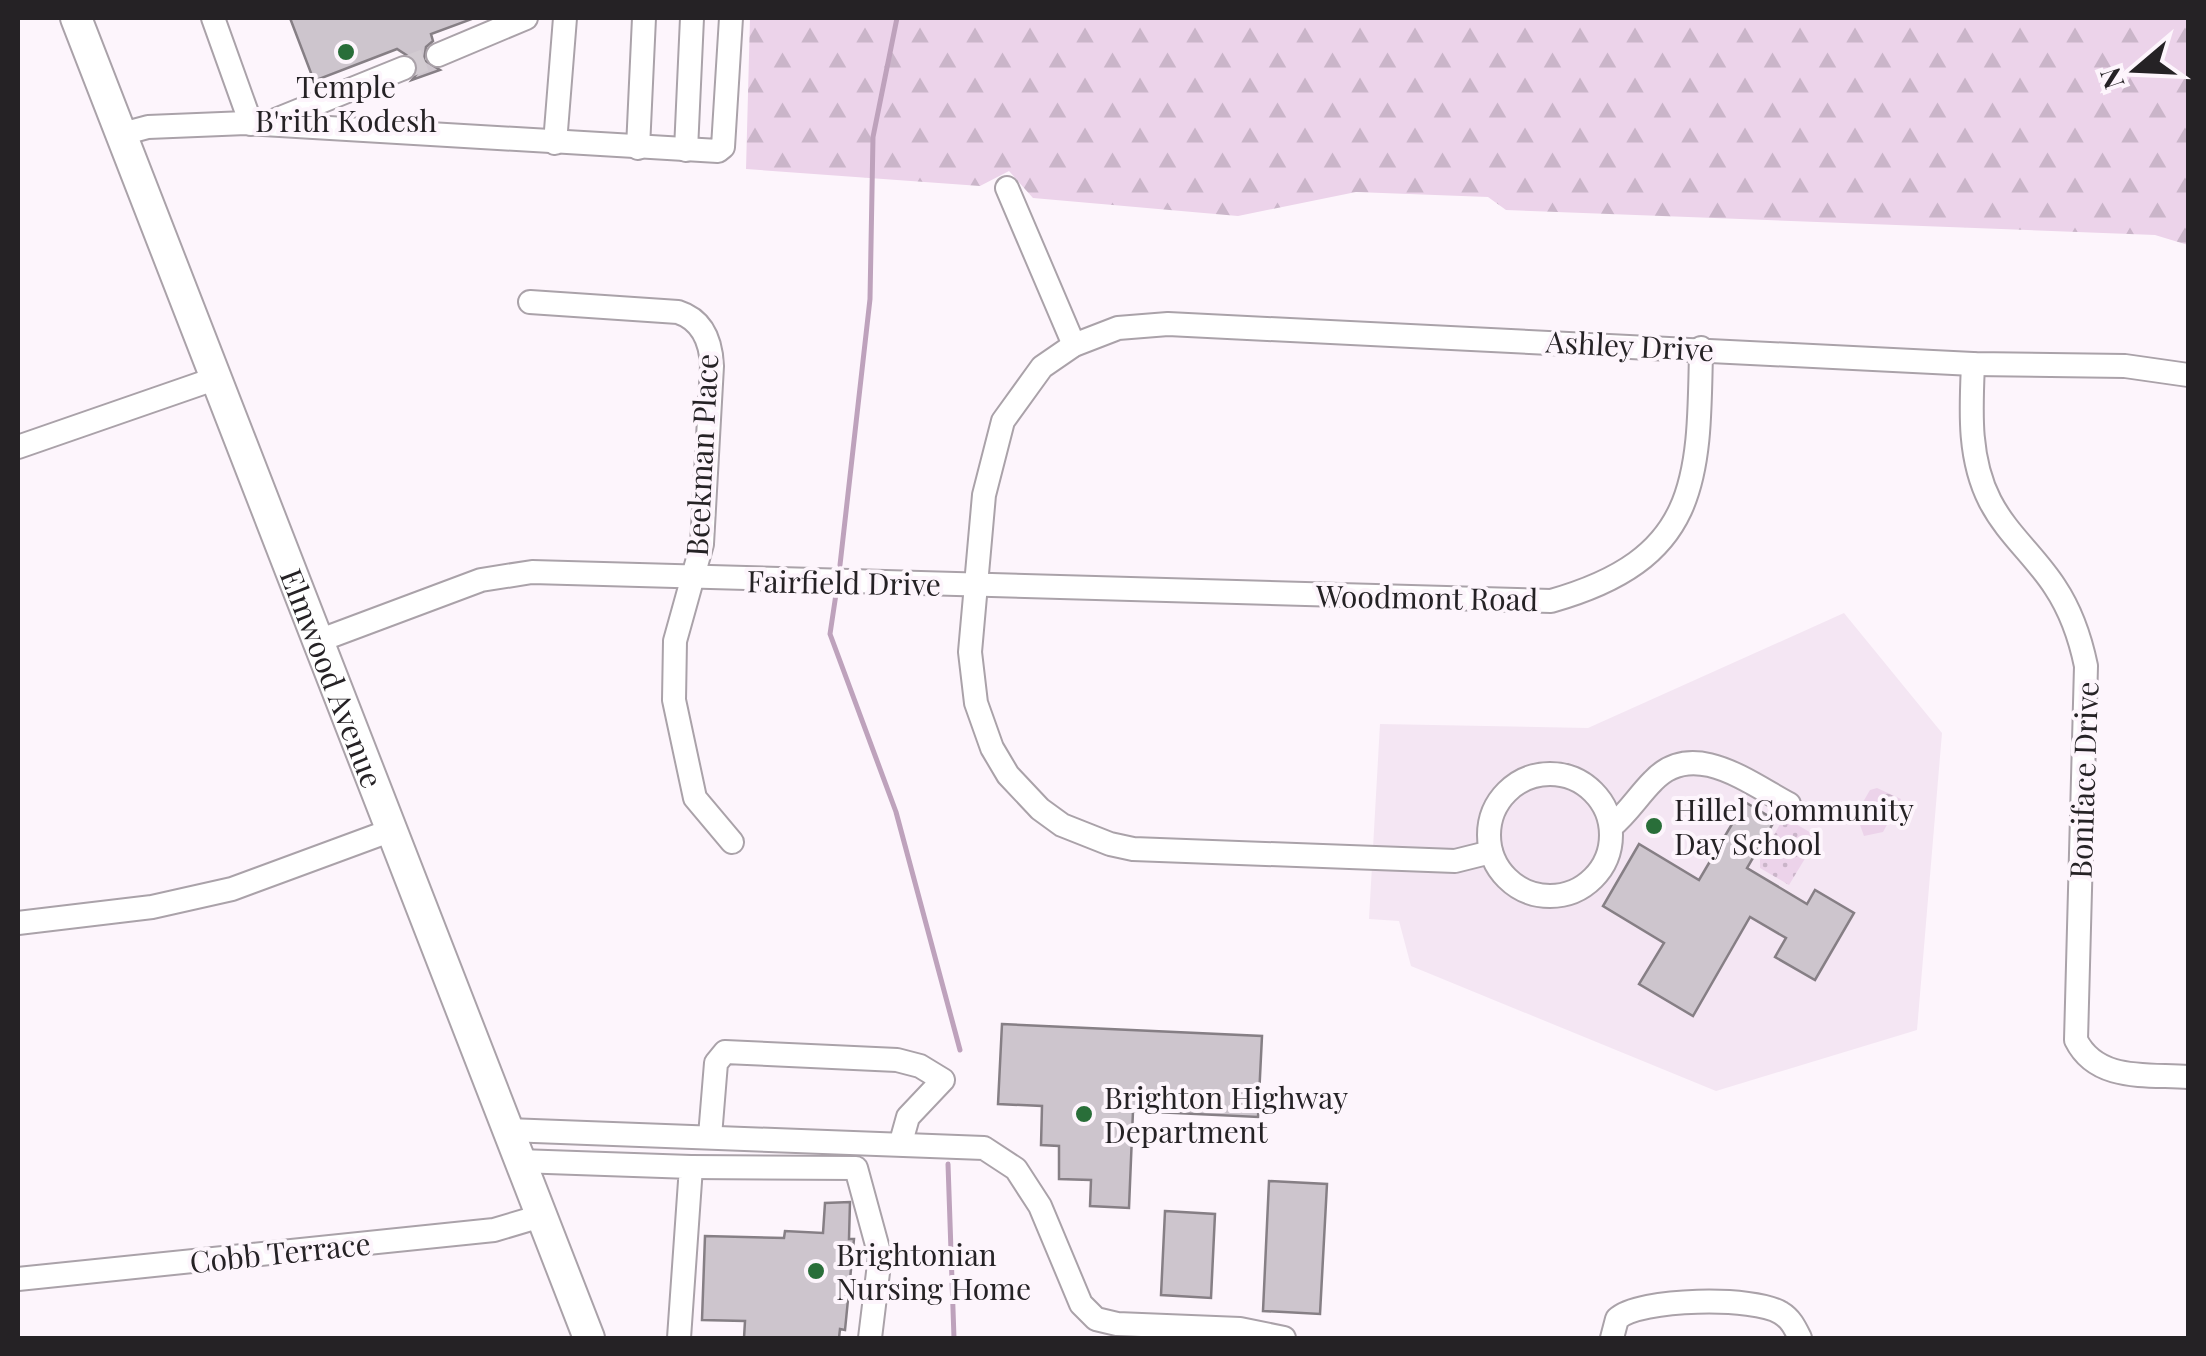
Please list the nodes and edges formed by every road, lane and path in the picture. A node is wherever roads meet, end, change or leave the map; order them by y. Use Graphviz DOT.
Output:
graph roads {
  1 [pos="76,18"];
  2 [pos="213,18"];
  3 [pos="526,18"];
  4 [pos="565,18"];
  5 [pos="644,18"];
  6 [pos="692,18"];
  7 [pos="731,18"];
  8 [pos="438,55"];
  9 [pos="404,68"];
  10 [pos="257,124"];
  11 [pos="122,134"];
  12 [pos="556,142"];
  13 [pos="638,148"];
  14 [pos="686,150"];
  15 [pos="1007,188"];
  16 [pos="530,302"];
  17 [pos="1074,344"];
  18 [pos="1702,348"];
  19 [pos="1973,364"];
  20 [pos="2188,374"];
  21 [pos="216,378"];
  22 [pos="18,447"];
  23 [pos="692,579"];
  24 [pos="974,584"];
  25 [pos="318,641"];
  26 [pos="1788,804"];
  27 [pos="1611,827"];
  28 [pos="392,830"];
  29 [pos="732,842"];
  30 [pos="1491,852"];
  31 [pos="18,924"];
  32 [pos="2188,1076"];
  33 [pos="507,1130"];
  34 [pos="710,1136"];
  35 [pos="900,1142"];
  36 [pos="519,1161"];
  37 [pos="691,1167"];
  38 [pos="541,1216"];
  39 [pos="18,1279"];
  40 [pos="589,1338"];
  41 [pos="679,1338"];
  42 [pos="870,1338"];
  43 [pos="1284,1338"];
  44 [pos="1612,1338"];
  45 [pos="1800,1338"];
  1 -- 11 [label="main road, Elmwood Avenue"];
  2 -- 10 [label="street"];
  3 -- 8 [label="street"];
  4 -- 12 [label="street"];
  5 -- 13 [label="street"];
  6 -- 14 [label="street"];
  7 -- 14 [label="street"];
  9 -- 10 [label="street"];
  10 -- 11 [label="street"];
  10 -- 12 [label="street"];
  11 -- 21 [label="main road, Elmwood Avenue"];
  12 -- 13 [label="street"];
  13 -- 14 [label="street"];
  15 -- 17 [label="street"];
  16 -- 23 [label="street, Beekman Place"];
  17 -- 18 [label="street, Ashley Drive"];
  17 -- 24 [label="street, Ashley Drive"];
  18 -- 19 [label="street, Ashley Drive"];
  18 -- 24 [label="street, Woodmont Road"];
  19 -- 20 [label="street, Ashley Drive"];
  19 -- 32 [label="street, Boniface Drive"];
  21 -- 22 [label="street"];
  21 -- 25 [label="main road, Elmwood Avenue"];
  23 -- 24 [label="street, Fairfield Drive"];
  23 -- 25 [label="street, Fairfield Drive"];
  23 -- 29 [label="street"];
  24 -- 30 [label="street, Fairfield Drive"];
  25 -- 28 [label="main road, Elmwood Avenue"];
  26 -- 27 [label="street"];
  27 -- 30 [label="street"];
  27 -- 30 [label="street"];
  28 -- 31 [label="street"];
  28 -- 33 [label="main road, Elmwood Avenue"];
  33 -- 34 [label="street"];
  33 -- 36 [label="main road, Elmwood Avenue"];
  34 -- 35 [label="street"];
  34 -- 35 [label="street"];
  35 -- 43 [label="street"];
  36 -- 37 [label="street"];
  36 -- 38 [label="main road, Elmwood Avenue"];
  37 -- 41 [label="street"];
  37 -- 42 [label="street"];
  38 -- 39 [label="street, Cobb Terrace"];
  38 -- 40 [label="main road, Elmwood Avenue"];
  44 -- 45 [label="street"];
}
